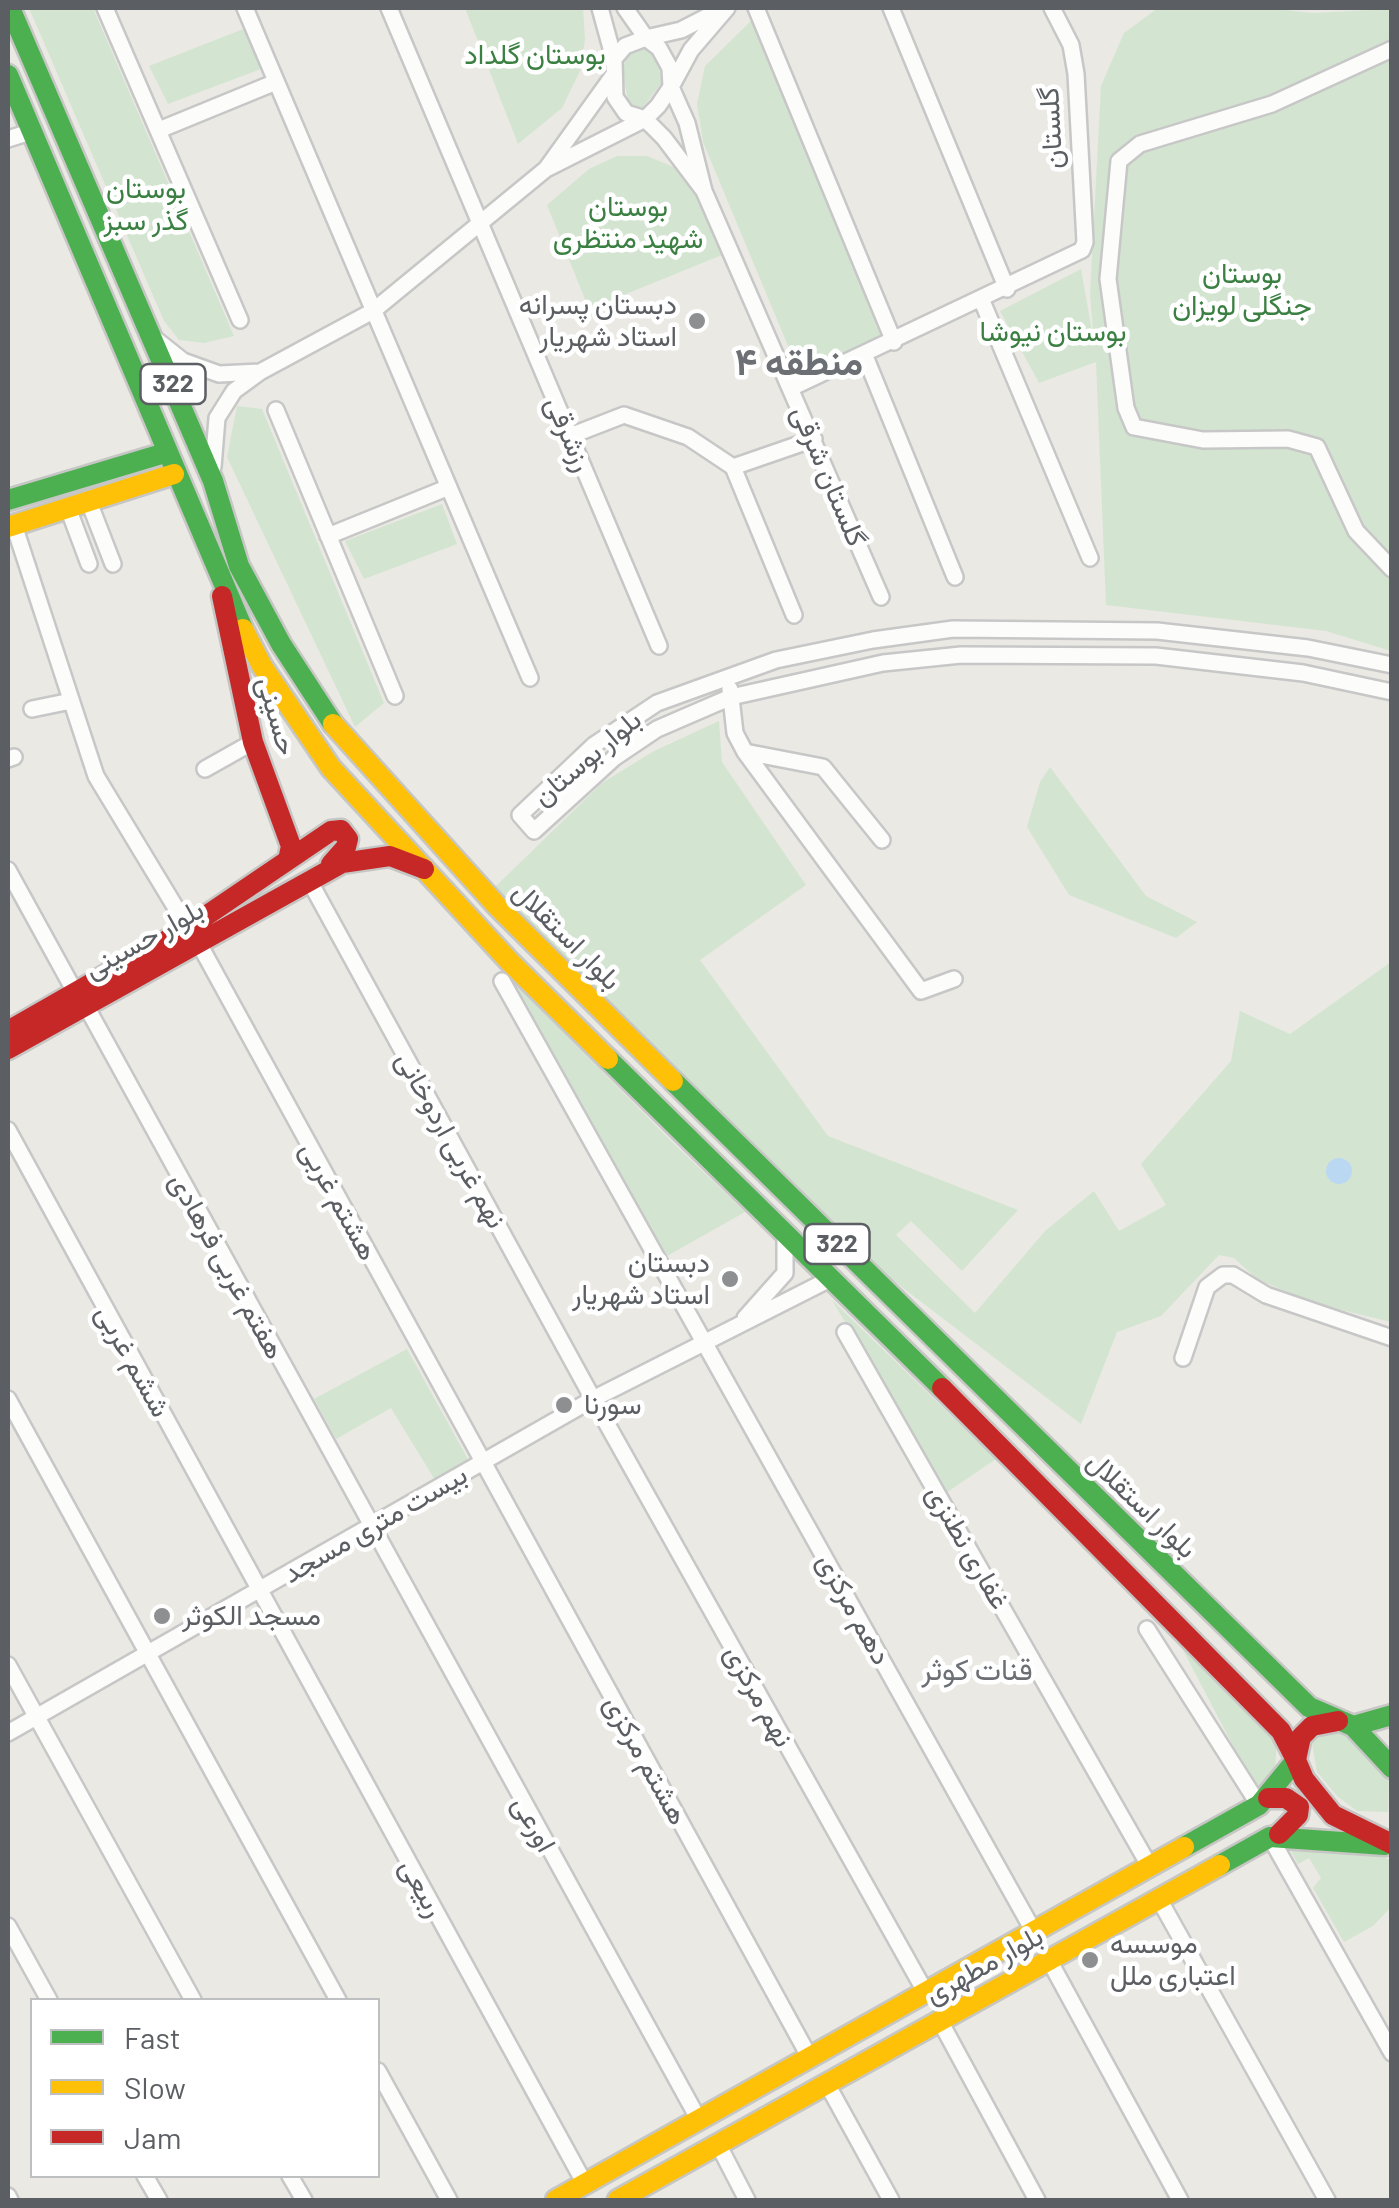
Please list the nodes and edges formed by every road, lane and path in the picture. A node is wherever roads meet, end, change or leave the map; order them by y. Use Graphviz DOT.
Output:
graph roads {
  1 [pos="10,8"];
  2 [pos="105,8"];
  3 [pos="245,8"];
  4 [pos="389,8"];
  5 [pos="600,8"];
  6 [pos="626,8"];
  7 [pos="726,8"];
  8 [pos="756,8"];
  9 [pos="891,8"];
  10 [pos="1052,8"];
  11 [pos="646,38"];
  12 [pos="1392,49"];
  13 [pos="613,68"];
  14 [pos="8,75"];
  15 [pos="276,82"];
  16 [pos="672,87"];
  17 [pos="645,118"];
  18 [pos="160,130"];
  19 [pos="33,131"];
  20 [pos="8,139"];
  21 [pos="546,169"];
  22 [pos="704,191"];
  23 [pos="478,223"];
  24 [pos="1007,289"];
  25 [pos="982,300"];
  26 [pos="373,311"];
  27 [pos="240,320"];
  28 [pos="154,338"];
  29 [pos="894,342"];
  30 [pos="865,356"];
  31 [pos="260,372"];
  32 [pos="791,388"];
  33 [pos="276,410"];
  34 [pos="570,436"];
  35 [pos="814,439"];
  36 [pos="166,452"];
  37 [pos="120,466"];
  38 [pos="733,467"];
  39 [pos="174,474"];
  40 [pos="213,482"];
  41 [pos="137,486"];
  42 [pos="449,487"];
  43 [pos="8,500"];
  44 [pos="89,502"];
  45 [pos="68,508"];
  46 [pos="11,526"];
  47 [pos="328,536"];
  48 [pos="1090,558"];
  49 [pos="89,564"];
  50 [pos="113,564"];
  51 [pos="1392,569"];
  52 [pos="955,577"];
  53 [pos="221,584"];
  54 [pos="881,597"];
  55 [pos="794,614"];
  56 [pos="953,628"];
  57 [pos="659,646"];
  58 [pos="1308,648"];
  59 [pos="960,655"];
  60 [pos="1392,666"];
  61 [pos="1287,671"];
  62 [pos="1308,674"];
  63 [pos="727,675"];
  64 [pos="530,678"];
  65 [pos="1392,692"];
  66 [pos="394,696"];
  67 [pos="732,698"];
  68 [pos="72,700"];
  69 [pos="32,708"];
  70 [pos="629,718"];
  71 [pos="641,740"];
  72 [pos="253,742"];
  73 [pos="353,748"];
  74 [pos="745,752"];
  75 [pos="331,768"];
  76 [pos="205,769"];
  77 [pos="882,840"];
  78 [pos="288,860"];
  79 [pos="425,869"];
  80 [pos="8,870"];
  81 [pos="309,880"];
  82 [pos="192,934"];
  83 [pos="954,979"];
  84 [pos="502,980"];
  85 [pos="80,998"];
  86 [pos="8,1031"];
  87 [pos="8,1049"];
  88 [pos="8,1130"];
  89 [pos="784,1235"];
  90 [pos="830,1278"];
  91 [pos="744,1318"];
  92 [pos="844,1332"];
  93 [pos="1392,1338"];
  94 [pos="704,1339"];
  95 [pos="1183,1358"];
  96 [pos="592,1399"];
  97 [pos="8,1400"];
  98 [pos="482,1462"];
  99 [pos="370,1528"];
  100 [pos="258,1592"];
  101 [pos="1148,1629"];
  102 [pos="148,1654"];
  103 [pos="8,1665"];
  104 [pos="1266,1665"];
  105 [pos="1232,1680"];
  106 [pos="1392,1715"];
  107 [pos="36,1717"];
  108 [pos="1346,1724"];
  109 [pos="8,1733"];
  110 [pos="1296,1760"];
  111 [pos="1392,1768"];
  112 [pos="1264,1802"];
  113 [pos="1275,1836"];
  114 [pos="1392,1845"];
  115 [pos="1150,1866"];
  116 [pos="1159,1899"];
  117 [pos="8,1926"];
  118 [pos="1034,1932"];
  119 [pos="1049,1960"];
  120 [pos="926,1992"];
  121 [pos="48,1998"];
  122 [pos="192,1998"];
  123 [pos="337,1998"];
  124 [pos="940,2021"];
  125 [pos="1392,2053"];
  126 [pos="810,2058"];
  127 [pos="380,2076"];
  128 [pos="827,2084"];
  129 [pos="699,2120"];
  130 [pos="718,2144"];
  131 [pos="146,2178"];
  132 [pos="291,2178"];
  133 [pos="585,2184"];
  134 [pos="159,2200"];
  135 [pos="304,2200"];
  136 [pos="448,2200"];
  137 [pos="556,2200"];
  138 [pos="618,2200"];
  139 [pos="747,2200"];
  140 [pos="891,2200"];
  141 [pos="1037,2200"];
  142 [pos="1180,2200"];
  143 [pos="1327,2200"];
  1 -- 28 [label="main road, بلوار استقلال / 322"];
  2 -- 18 [label="street"];
  3 -- 15 [label="street"];
  4 -- 23 [label="street, رزشرقی"];
  5 -- 13 [label="street"];
  6 -- 11 [label="street"];
  7 -- 11 [label="street"];
  7 -- 16 [label="street"];
  8 -- 29 [label="street"];
  9 -- 24 [label="street"];
  10 -- 24 [label="street, گلستان"];
  11 -- 13 [label="street"];
  11 -- 16 [label="street"];
  12 -- 51 [label="street"];
  13 -- 17 [label="street"];
  13 -- 21 [label="street"];
  14 -- 19 [label="main road, بلوار استقلال / 322"];
  15 -- 18 [label="street"];
  15 -- 26 [label="street"];
  16 -- 17 [label="street"];
  16 -- 22 [label="street"];
  17 -- 21 [label="street"];
  17 -- 22 [label="street"];
  18 -- 27 [label="street"];
  19 -- 20 [label="street"];
  19 -- 36 [label="main road, بلوار استقلال / 322"];
  21 -- 23 [label="street"];
  22 -- 32 [label="street, گلستان شرقی"];
  23 -- 26 [label="street"];
  23 -- 34 [label="street, رزشرقی"];
  24 -- 25 [label="street"];
  25 -- 29 [label="street"];
  25 -- 48 [label="street"];
  26 -- 31 [label="street"];
  26 -- 42 [label="street"];
  28 -- 31 [label="street"];
  28 -- 40 [label="main road, بلوار استقلال / 322"];
  29 -- 30 [label="street"];
  30 -- 32 [label="street"];
  30 -- 52 [label="street"];
  31 -- 40 [label="street"];
  32 -- 35 [label="street, گلستان شرقی"];
  33 -- 47 [label="street"];
  34 -- 38 [label="street"];
  34 -- 57 [label="street, رزشرقی"];
  35 -- 38 [label="street"];
  35 -- 54 [label="street, گلستان شرقی"];
  36 -- 37 [label="main road"];
  36 -- 39 [label="main road, بلوار استقلال / 322"];
  37 -- 41 [label="main road"];
  37 -- 43 [label="main road"];
  38 -- 55 [label="street"];
  39 -- 41 [label="main road"];
  39 -- 53 [label="main road, بلوار استقلال / 322"];
  40 -- 73 [label="main road, بلوار استقلال / 322"];
  41 -- 44 [label="main road"];
  42 -- 47 [label="street"];
  42 -- 64 [label="street"];
  44 -- 45 [label="main road"];
  44 -- 50 [label="street"];
  45 -- 46 [label="main road"];
  45 -- 49 [label="street"];
  46 -- 68 [label="street, هشتم غربی"];
  47 -- 66 [label="street"];
  53 -- 72 [label="main road, حسینی"];
  53 -- 75 [label="main road, بلوار استقلال / 322"];
  56 -- 58 [label="street, بلوار بوستان"];
  56 -- 59 [label="street"];
  56 -- 63 [label="street, بلوار بوستان"];
  58 -- 60 [label="street, بلوار بوستان"];
  58 -- 61 [label="street"];
  58 -- 62 [label="street"];
  59 -- 61 [label="street, بلوار بوستان"];
  59 -- 67 [label="street, بلوار بوستان"];
  61 -- 62 [label="street, بلوار بوستان"];
  62 -- 65 [label="street, بلوار بوستان"];
  63 -- 67 [label="street"];
  63 -- 70 [label="street, بلوار بوستان"];
  67 -- 71 [label="street, بلوار بوستان"];
  67 -- 74 [label="street"];
  68 -- 69 [label="street"];
  68 -- 82 [label="street, هشتم غربی"];
  70 -- 71 [label="street"];
  70 -- 71 [label="street, بلوار بوستان"];
  72 -- 76 [label="street"];
  72 -- 78 [label="main road, حسینی"];
  73 -- 75 [label="main road"];
  73 -- 104 [label="main road, بلوار استقلال / 322"];
  74 -- 77 [label="street"];
  74 -- 83 [label="street"];
  75 -- 79 [label="main road, بلوار استقلال / 322"];
  78 -- 81 [label="main road, بلوار حسینی"];
  78 -- 82 [label="main road, بلوار حسینی"];
  79 -- 81 [label="main road"];
  79 -- 89 [label="main road, بلوار استقلال / 322"];
  80 -- 85 [label="street, هفتم غربی فرهادی"];
  81 -- 82 [label="main road, بلوار حسینی"];
  81 -- 96 [label="street, نهم غربی اردوخانی"];
  82 -- 85 [label="main road, بلوار حسینی"];
  82 -- 98 [label="street, هشتم غربی"];
  84 -- 94 [label="street, دهم مرکزی"];
  85 -- 86 [label="main road, بلوار حسینی"];
  85 -- 87 [label="main road, بلوار حسینی"];
  85 -- 99 [label="street, هفتم غربی فرهادی"];
  88 -- 100 [label="street, ششم غربی"];
  89 -- 90 [label="main road, بلوار استقلال / 322"];
  89 -- 91 [label="street, بیست متری مسجد"];
  90 -- 91 [label="street, بیست متری مسجد"];
  90 -- 105 [label="main road, بلوار استقلال / 322"];
  91 -- 94 [label="street, بیست متری مسجد"];
  92 -- 115 [label="street, غفاری نطنزی"];
  93 -- 95 [label="street"];
  94 -- 96 [label="street, بیست متری مسجد"];
  94 -- 118 [label="street, دهم مرکزی"];
  96 -- 98 [label="street, بیست متری مسجد"];
  96 -- 120 [label="street, نهم مرکزی"];
  97 -- 102 [label="street"];
  98 -- 99 [label="street, بیست متری مسجد"];
  98 -- 126 [label="street, هشتم مرکزی"];
  99 -- 100 [label="street, بیست متری مسجد"];
  99 -- 129 [label="street, اورعی"];
  100 -- 102 [label="street, بیست متری مسجد"];
  100 -- 133 [label="street, ربیعی"];
  101 -- 112 [label="street"];
  102 -- 107 [label="street, بیست متری مسجد"];
  102 -- 123 [label="street"];
  103 -- 107 [label="street"];
  104 -- 105 [label="main road"];
  104 -- 108 [label="main road, بلوار استقلال / 322"];
  105 -- 110 [label="main road, بلوار استقلال / 322"];
  106 -- 108 [label="main road"];
  107 -- 109 [label="street, بیست متری مسجد"];
  107 -- 122 [label="street"];
  108 -- 110 [label="main road"];
  108 -- 111 [label="main road, بلوار استقلال"];
  110 -- 112 [label="main road"];
  110 -- 114 [label="main road, بلوار استقلال"];
  112 -- 113 [label="main road"];
  112 -- 115 [label="main road, بلوار مطهری"];
  113 -- 114 [label="main road"];
  113 -- 116 [label="main road, بلوار مطهری"];
  113 -- 125 [label="street"];
  115 -- 118 [label="main road, بلوار مطهری"];
  116 -- 119 [label="main road, بلوار مطهری"];
  116 -- 143 [label="street"];
  117 -- 121 [label="street"];
  118 -- 120 [label="main road, بلوار مطهری"];
  119 -- 124 [label="main road, بلوار مطهری"];
  119 -- 142 [label="street"];
  120 -- 126 [label="main road, بلوار مطهری"];
  124 -- 128 [label="main road, بلوار مطهری"];
  124 -- 141 [label="street"];
  126 -- 129 [label="main road, بلوار مطهری"];
  127 -- 136 [label="street"];
  128 -- 130 [label="main road, بلوار مطهری"];
  128 -- 140 [label="street"];
  129 -- 133 [label="main road, بلوار مطهری"];
  130 -- 138 [label="main road, بلوار مطهری"];
  130 -- 139 [label="street"];
  131 -- 134 [label="street"];
  132 -- 135 [label="street"];
  133 -- 137 [label="main road, بلوار مطهری"];
}
